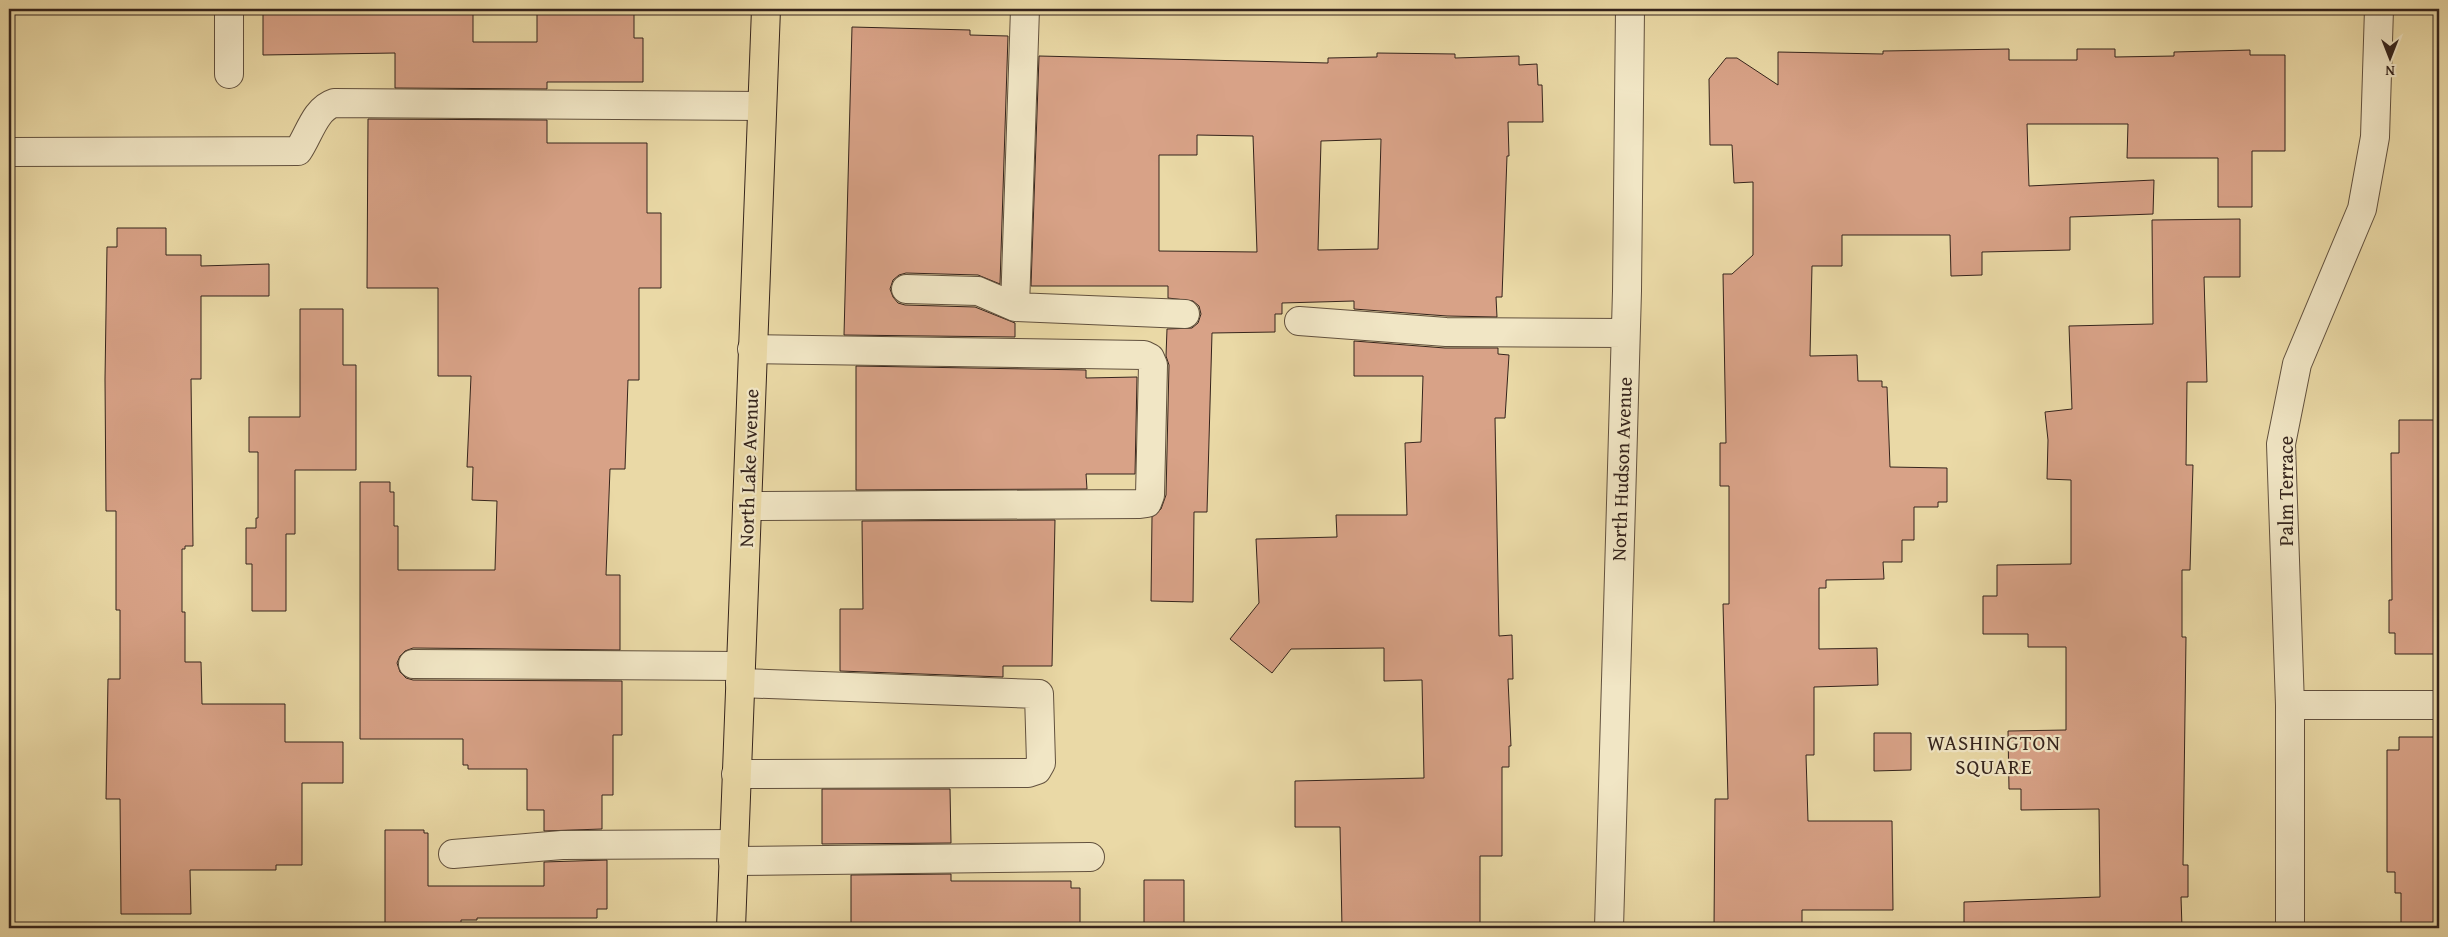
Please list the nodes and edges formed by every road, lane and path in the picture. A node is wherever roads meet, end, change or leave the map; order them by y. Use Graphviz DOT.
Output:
graph roads {
  1 [pos="229,9"];
  2 [pos="766,9"];
  3 [pos="1025,9"];
  4 [pos="1630,9"];
  5 [pos="2379,9"];
  6 [pos="228,74"];
  7 [pos="761,106"];
  8 [pos="9,152"];
  9 [pos="906,289"];
  10 [pos="1014,307"];
  11 [pos="1185,314"];
  12 [pos="1299,321"];
  13 [pos="1625,333"];
  14 [pos="752,350"];
  15 [pos="746,506"];
  16 [pos="413,664"];
  17 [pos="740,674"];
  18 [pos="2290,705"];
  19 [pos="2439,705"];
  20 [pos="736,774"];
  21 [pos="734,852"];
  22 [pos="453,854"];
  23 [pos="1090,858"];
  24 [pos="730,928"];
  25 [pos="1609,928"];
  26 [pos="2290,928"];
  1 -- 6 [label="street"];
  2 -- 7 [label="main road, North Lake Avenue"];
  3 -- 10 [label="street"];
  4 -- 13 [label="street, North Hudson Avenue"];
  5 -- 18 [label="street, Palm Terrace"];
  7 -- 8 [label="street"];
  7 -- 14 [label="main road, North Lake Avenue"];
  9 -- 10 [label="street"];
  10 -- 11 [label="street"];
  12 -- 13 [label="street"];
  13 -- 25 [label="street, North Hudson Avenue"];
  14 -- 15 [label="main road, North Lake Avenue"];
  14 -- 15 [label="street"];
  15 -- 17 [label="main road, North Lake Avenue"];
  16 -- 17 [label="street"];
  17 -- 20 [label="main road, North Lake Avenue"];
  17 -- 20 [label="street"];
  18 -- 19 [label="street"];
  18 -- 26 [label="street, Palm Terrace"];
  20 -- 21 [label="main road, North Lake Avenue"];
  21 -- 22 [label="street"];
  21 -- 23 [label="street"];
  21 -- 24 [label="main road, North Lake Avenue"];
}
